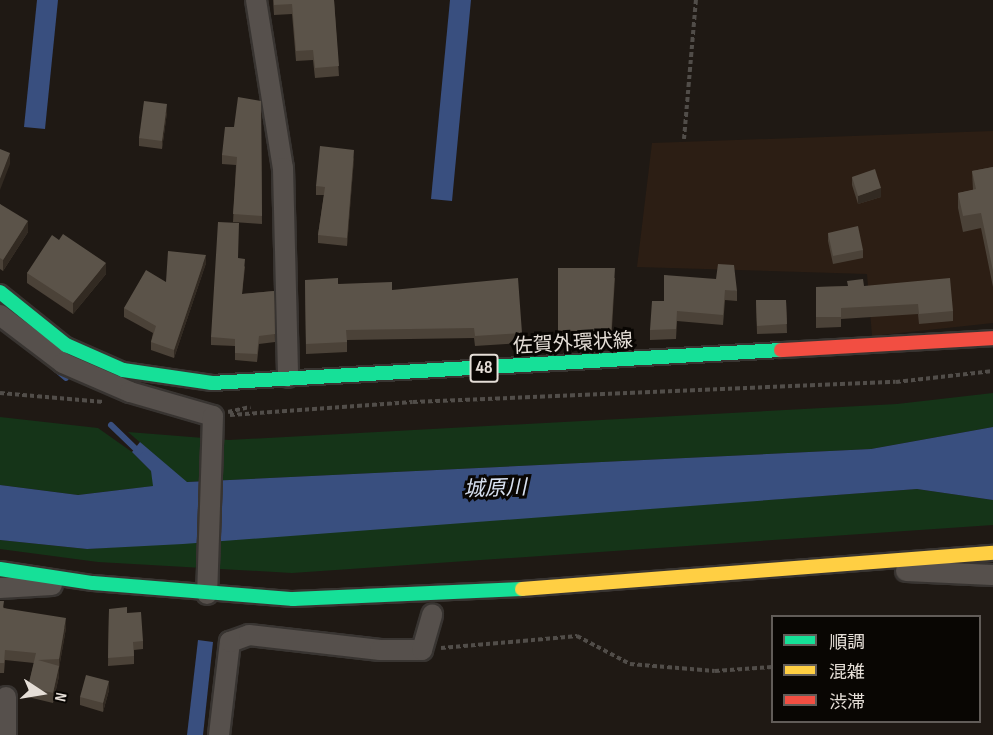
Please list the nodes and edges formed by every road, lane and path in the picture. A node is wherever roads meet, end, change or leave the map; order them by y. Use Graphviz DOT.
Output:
graph roads {
  1 [pos="256,0"];
  2 [pos="696,0"];
  3 [pos="684,139"];
  4 [pos="0,292"];
  5 [pos="0,315"];
  6 [pos="993,338"];
  7 [pos="993,371"];
  8 [pos="288,377"];
  9 [pos="213,416"];
  10 [pos="993,552"];
  11 [pos="874,563"];
  12 [pos="0,569"];
  13 [pos="993,574"];
  14 [pos="93,583"];
  15 [pos="0,588"];
  16 [pos="207,594"];
  17 [pos="432,614"];
  18 [pos="422,650"];
  19 [pos="771,667"];
  20 [pos="6,696"];
  21 [pos="6,735"];
  22 [pos="219,735"];
  1 -- 8 [label="street"];
  2 -- 3 [label="path"];
  4 -- 8 [label="main road, 佐賀外環状線 / 48"];
  5 -- 9 [label="street"];
  6 -- 8 [label="main road, 佐賀外環状線 / 48"];
  7 -- 9 [label="path"];
  9 -- 16 [label="street"];
  10 -- 11 [label="main road"];
  11 -- 13 [label="street"];
  11 -- 16 [label="main road"];
  12 -- 14 [label="main road"];
  14 -- 15 [label="street"];
  14 -- 16 [label="main road"];
  17 -- 18 [label="street"];
  18 -- 19 [label="path"];
  18 -- 22 [label="street"];
  20 -- 21 [label="street"];
}
